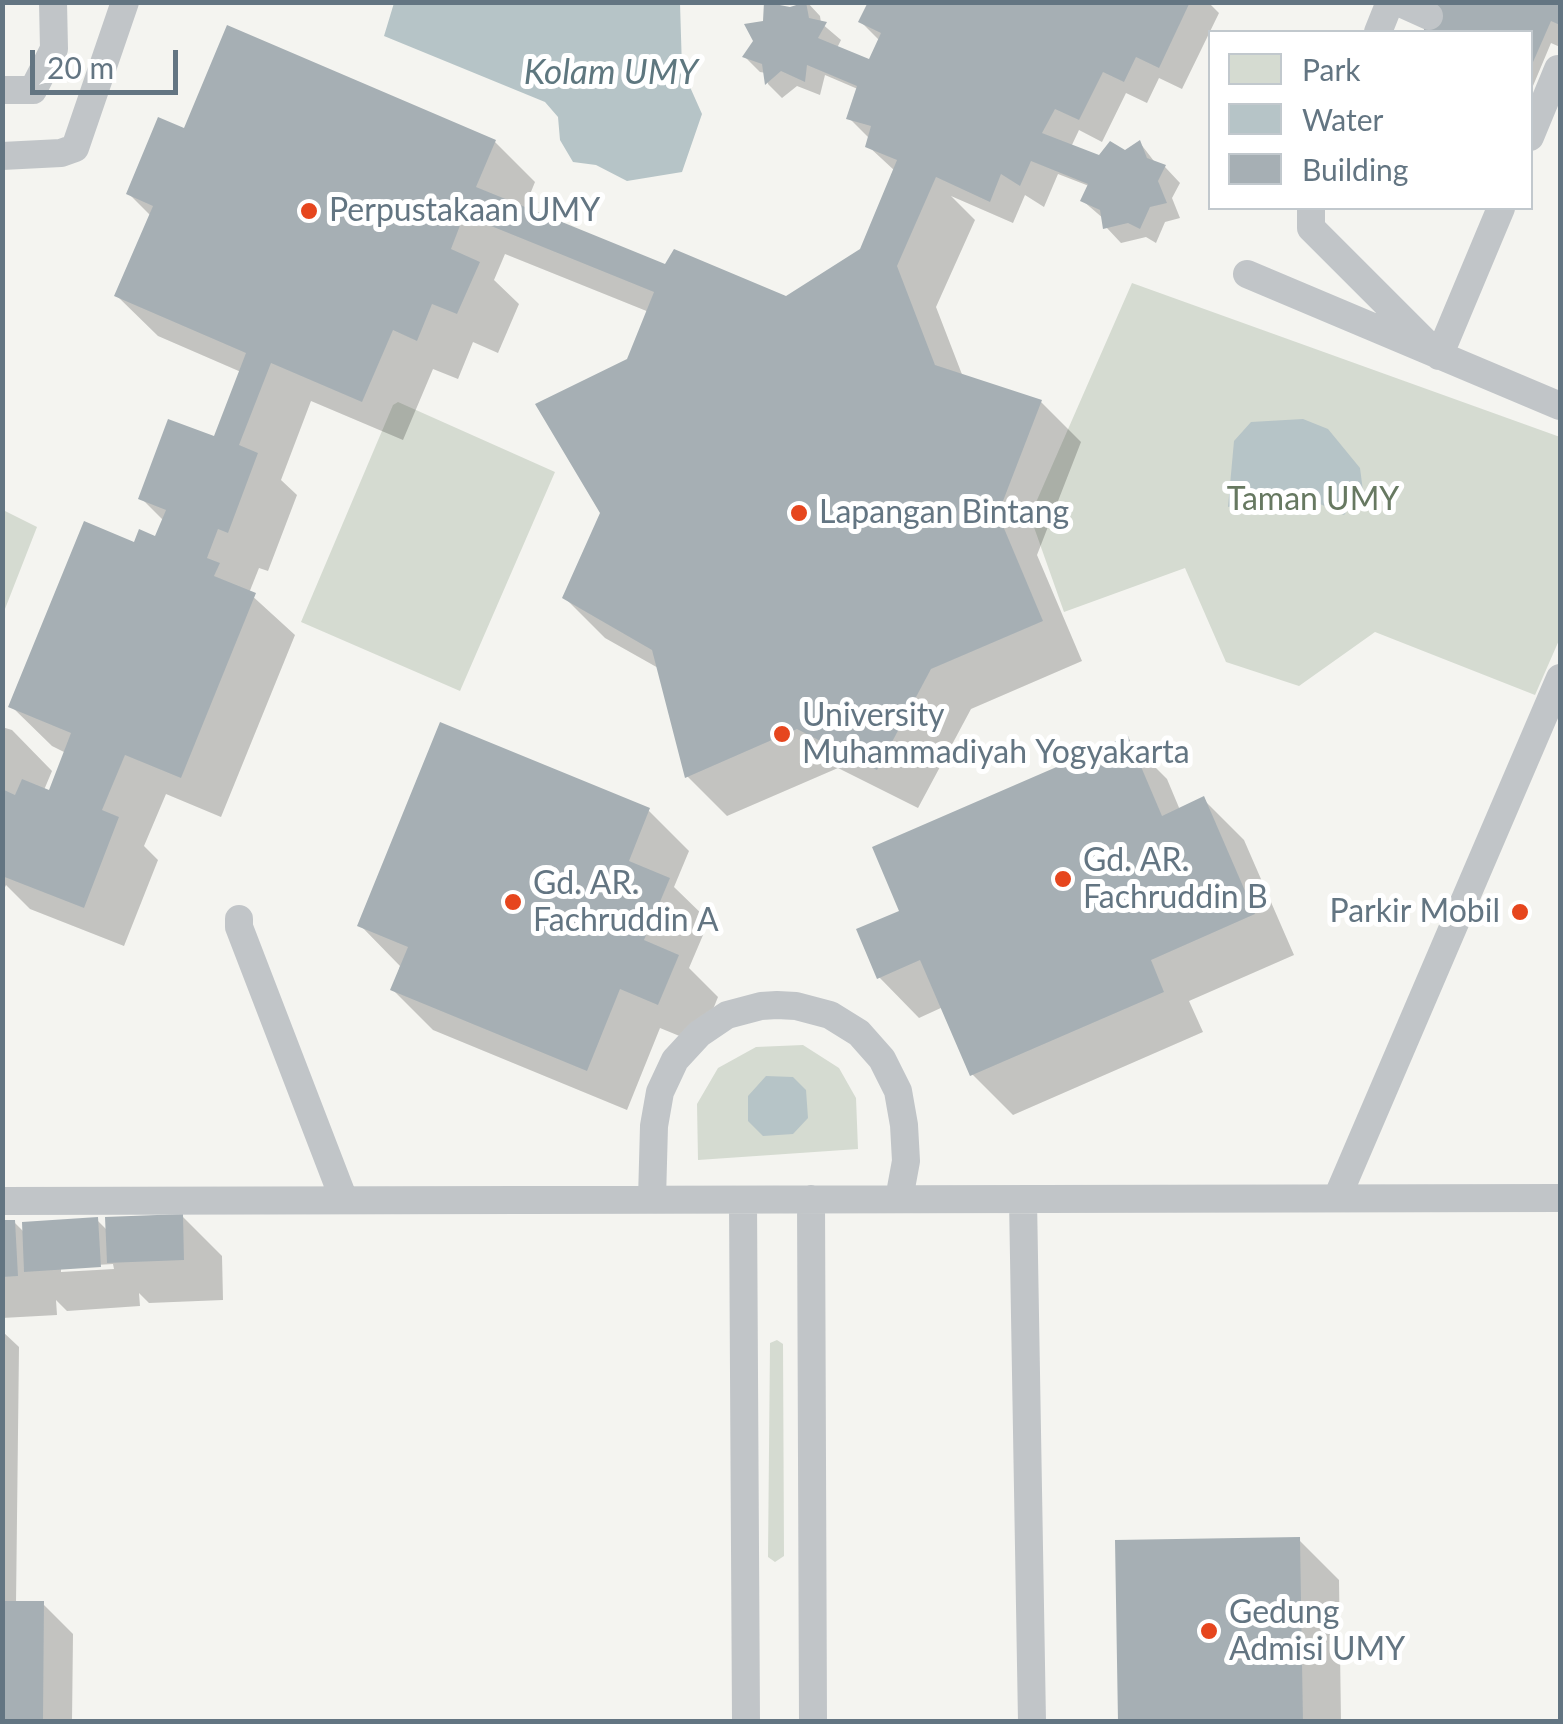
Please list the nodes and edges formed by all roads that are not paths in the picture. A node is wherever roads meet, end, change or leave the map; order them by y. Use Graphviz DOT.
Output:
graph roads {
  1 [pos="52,2"];
  2 [pos="125,2"];
  3 [pos="1390,2"];
  4 [pos="1398,2"];
  5 [pos="1430,16"];
  6 [pos="1379,30"];
  7 [pos="1551,66"];
  8 [pos="2,90"];
  9 [pos="1533,126"];
  10 [pos="2,156"];
  11 [pos="1311,210"];
  12 [pos="1500,210"];
  13 [pos="1247,274"];
  14 [pos="1440,356"];
  15 [pos="1560,406"];
  16 [pos="1560,678"];
  17 [pos="239,919"];
  18 [pos="1023,1198"];
  19 [pos="1337,1198"];
  20 [pos="1560,1198"];
  21 [pos="811,1199"];
  22 [pos="899,1199"];
  23 [pos="2,1200"];
  24 [pos="344,1200"];
  25 [pos="652,1200"];
  26 [pos="743,1200"];
  27 [pos="746,1722"];
  28 [pos="812,1722"];
  29 [pos="1032,1722"];
  1 -- 8 [label="lane"];
  2 -- 10 [label="lane"];
  3 -- 6 [label="lane"];
  4 -- 5 [label="lane"];
  7 -- 9 [label="lane"];
  11 -- 14 [label="lane"];
  12 -- 14 [label="lane"];
  13 -- 14 [label="lane"];
  14 -- 15 [label="lane"];
  16 -- 19 [label="lane"];
  17 -- 24 [label="lane"];
  18 -- 19 [label="lane"];
  18 -- 22 [label="lane"];
  18 -- 29 [label="lane"];
  19 -- 20 [label="lane"];
  21 -- 22 [label="lane"];
  21 -- 26 [label="lane"];
  21 -- 28 [label="lane"];
  22 -- 25 [label="lane"];
  23 -- 24 [label="lane"];
  24 -- 25 [label="lane"];
  25 -- 26 [label="lane"];
  26 -- 27 [label="lane"];
}
